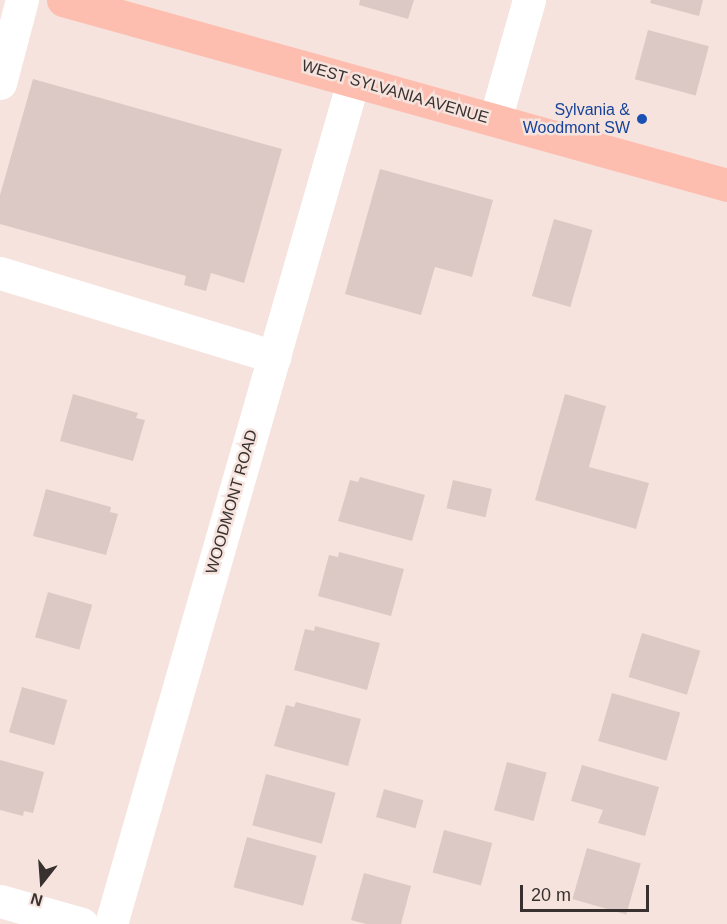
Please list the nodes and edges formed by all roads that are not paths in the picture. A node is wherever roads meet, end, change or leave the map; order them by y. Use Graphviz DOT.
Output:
graph roads {
  1 [pos="22,0"];
  2 [pos="63,0"];
  3 [pos="529,0"];
  4 [pos="353,81"];
  5 [pos="0,83"];
  6 [pos="495,120"];
  7 [pos="727,185"];
  8 [pos="0,273"];
  9 [pos="274,357"];
  10 [pos="0,901"];
  11 [pos="82,924"];
  12 [pos="111,924"];
  1 -- 5 [label="street"];
  2 -- 4 [label="main road, WEST SYLVANIA AVENUE"];
  3 -- 6 [label="street"];
  4 -- 6 [label="main road, WEST SYLVANIA AVENUE"];
  4 -- 9 [label="street, WOODMONT ROAD"];
  6 -- 7 [label="main road, WEST SYLVANIA AVENUE"];
  8 -- 9 [label="street"];
  9 -- 12 [label="street, WOODMONT ROAD"];
  10 -- 11 [label="street"];
}
